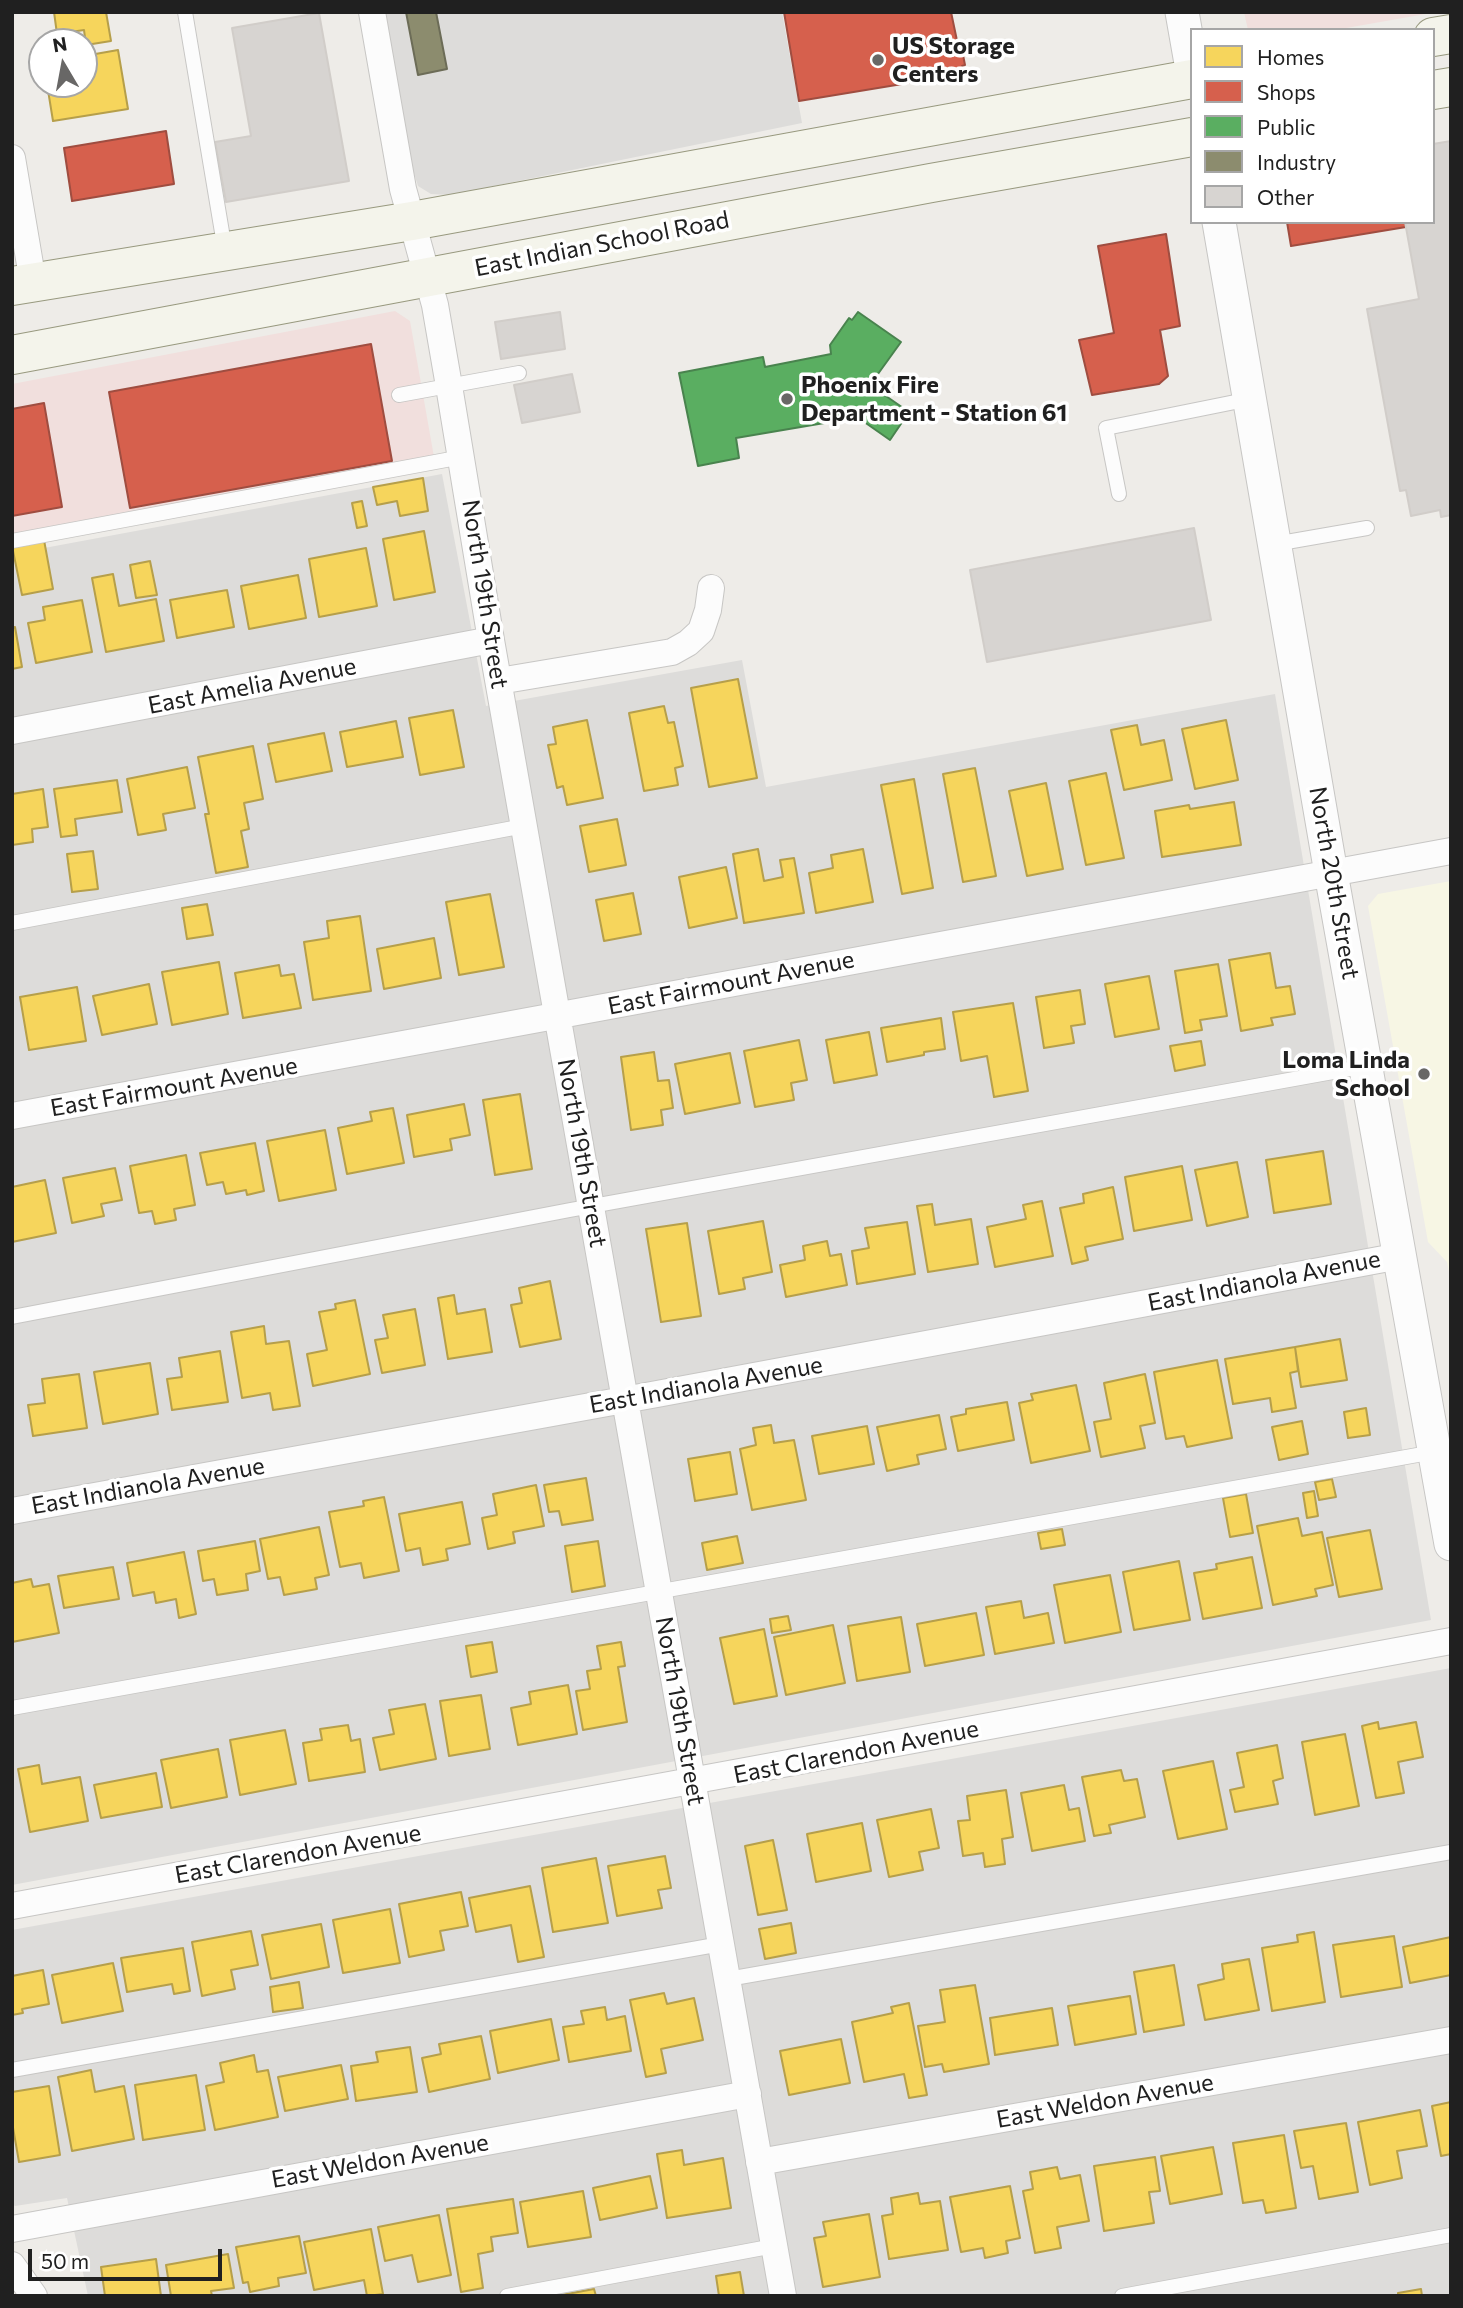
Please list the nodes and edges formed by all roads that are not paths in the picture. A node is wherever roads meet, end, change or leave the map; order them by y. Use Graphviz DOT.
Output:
graph roads {
  1 [pos="185,12"];
  2 [pos="372,12"];
  3 [pos="1182,12"];
  4 [pos="1190,57"];
  5 [pos="1190,79"];
  6 [pos="1190,137"];
  7 [pos="12,158"];
  8 [pos="412,221"];
  9 [pos="1219,224"];
  10 [pos="225,251"];
  11 [pos="427,277"];
  12 [pos="23,284"];
  13 [pos="12,355"];
  14 [pos="519,373"];
  15 [pos="449,386"];
  16 [pos="399,395"];
  17 [pos="1250,399"];
  18 [pos="462,457"];
  19 [pos="1119,494"];
  20 [pos="1367,528"];
  21 [pos="12,541"];
  22 [pos="1275,544"];
  23 [pos="711,588"];
  24 [pos="491,640"];
  25 [pos="499,681"];
  26 [pos="12,731"];
  27 [pos="524,826"];
  28 [pos="1451,851"];
  29 [pos="1331,873"];
  30 [pos="12,923"];
  31 [pos="557,1016"];
  32 [pos="1366,1066"];
  33 [pos="12,1116"];
  34 [pos="592,1206"];
  35 [pos="1400,1256"];
  36 [pos="12,1317"];
  37 [pos="624,1400"];
  38 [pos="1434,1452"];
  39 [pos="12,1511"];
  40 [pos="1451,1544"];
  41 [pos="659,1592"];
  42 [pos="1451,1641"];
  43 [pos="12,1709"];
  44 [pos="693,1782"];
  45 [pos="1451,1852"];
  46 [pos="12,1906"];
  47 [pos="721,1944"];
  48 [pos="728,1979"];
  49 [pos="1451,2040"];
  50 [pos="12,2070"];
  51 [pos="748,2094"];
  52 [pos="760,2162"];
  53 [pos="12,2229"];
  54 [pos="1451,2235"];
  55 [pos="774,2246"];
  56 [pos="12,2265"];
  57 [pos="34,2296"];
  58 [pos="507,2296"];
  59 [pos="783,2296"];
  60 [pos="1122,2296"];
  1 -- 10 [label="lane"];
  2 -- 8 [label="street, North 19th Street"];
  3 -- 4 [label="street"];
  5 -- 8 [label="main road"];
  6 -- 11 [label="main road, East Indian School Road"];
  7 -- 12 [label="street"];
  8 -- 10 [label="main road"];
  8 -- 11 [label="street, North 19th Street"];
  9 -- 17 [label="street, North 20th Street"];
  10 -- 12 [label="main road"];
  11 -- 13 [label="main road, East Indian School Road"];
  11 -- 15 [label="street, North 19th Street"];
  14 -- 15 [label="lane"];
  15 -- 16 [label="lane"];
  15 -- 18 [label="street, North 19th Street"];
  17 -- 19 [label="lane"];
  17 -- 22 [label="street, North 20th Street"];
  18 -- 21 [label="lane"];
  18 -- 24 [label="street, North 19th Street"];
  20 -- 22 [label="lane"];
  22 -- 29 [label="street, North 20th Street"];
  23 -- 25 [label="street"];
  24 -- 25 [label="street, North 19th Street"];
  24 -- 26 [label="street, East Amelia Avenue"];
  25 -- 27 [label="street, North 19th Street"];
  27 -- 30 [label="lane"];
  27 -- 31 [label="street, North 19th Street"];
  28 -- 29 [label="street, East Fairmount Avenue"];
  29 -- 31 [label="street, East Fairmount Avenue"];
  29 -- 32 [label="street, North 20th Street"];
  31 -- 33 [label="street, East Fairmount Avenue"];
  31 -- 34 [label="street, North 19th Street"];
  32 -- 34 [label="lane"];
  32 -- 35 [label="street, North 20th Street"];
  34 -- 36 [label="lane"];
  34 -- 37 [label="street, North 19th Street"];
  35 -- 37 [label="street, East Indianola Avenue"];
  35 -- 38 [label="street, North 20th Street"];
  37 -- 39 [label="street, East Indianola Avenue"];
  37 -- 41 [label="street, North 19th Street"];
  38 -- 40 [label="street, North 20th Street"];
  38 -- 41 [label="lane"];
  41 -- 43 [label="lane"];
  41 -- 44 [label="street, North 19th Street"];
  42 -- 44 [label="street, East Clarendon Avenue"];
  44 -- 46 [label="street, East Clarendon Avenue"];
  44 -- 47 [label="street, North 19th Street"];
  45 -- 48 [label="lane"];
  47 -- 48 [label="street, North 19th Street"];
  47 -- 50 [label="lane"];
  48 -- 51 [label="street, North 19th Street"];
  49 -- 52 [label="street, East Weldon Avenue"];
  51 -- 52 [label="street, North 19th Street"];
  51 -- 53 [label="street, East Weldon Avenue"];
  52 -- 55 [label="street, North 19th Street"];
  54 -- 60 [label="lane"];
  55 -- 58 [label="lane"];
  55 -- 59 [label="street, North 19th Street"];
  56 -- 57 [label="street"];
}
